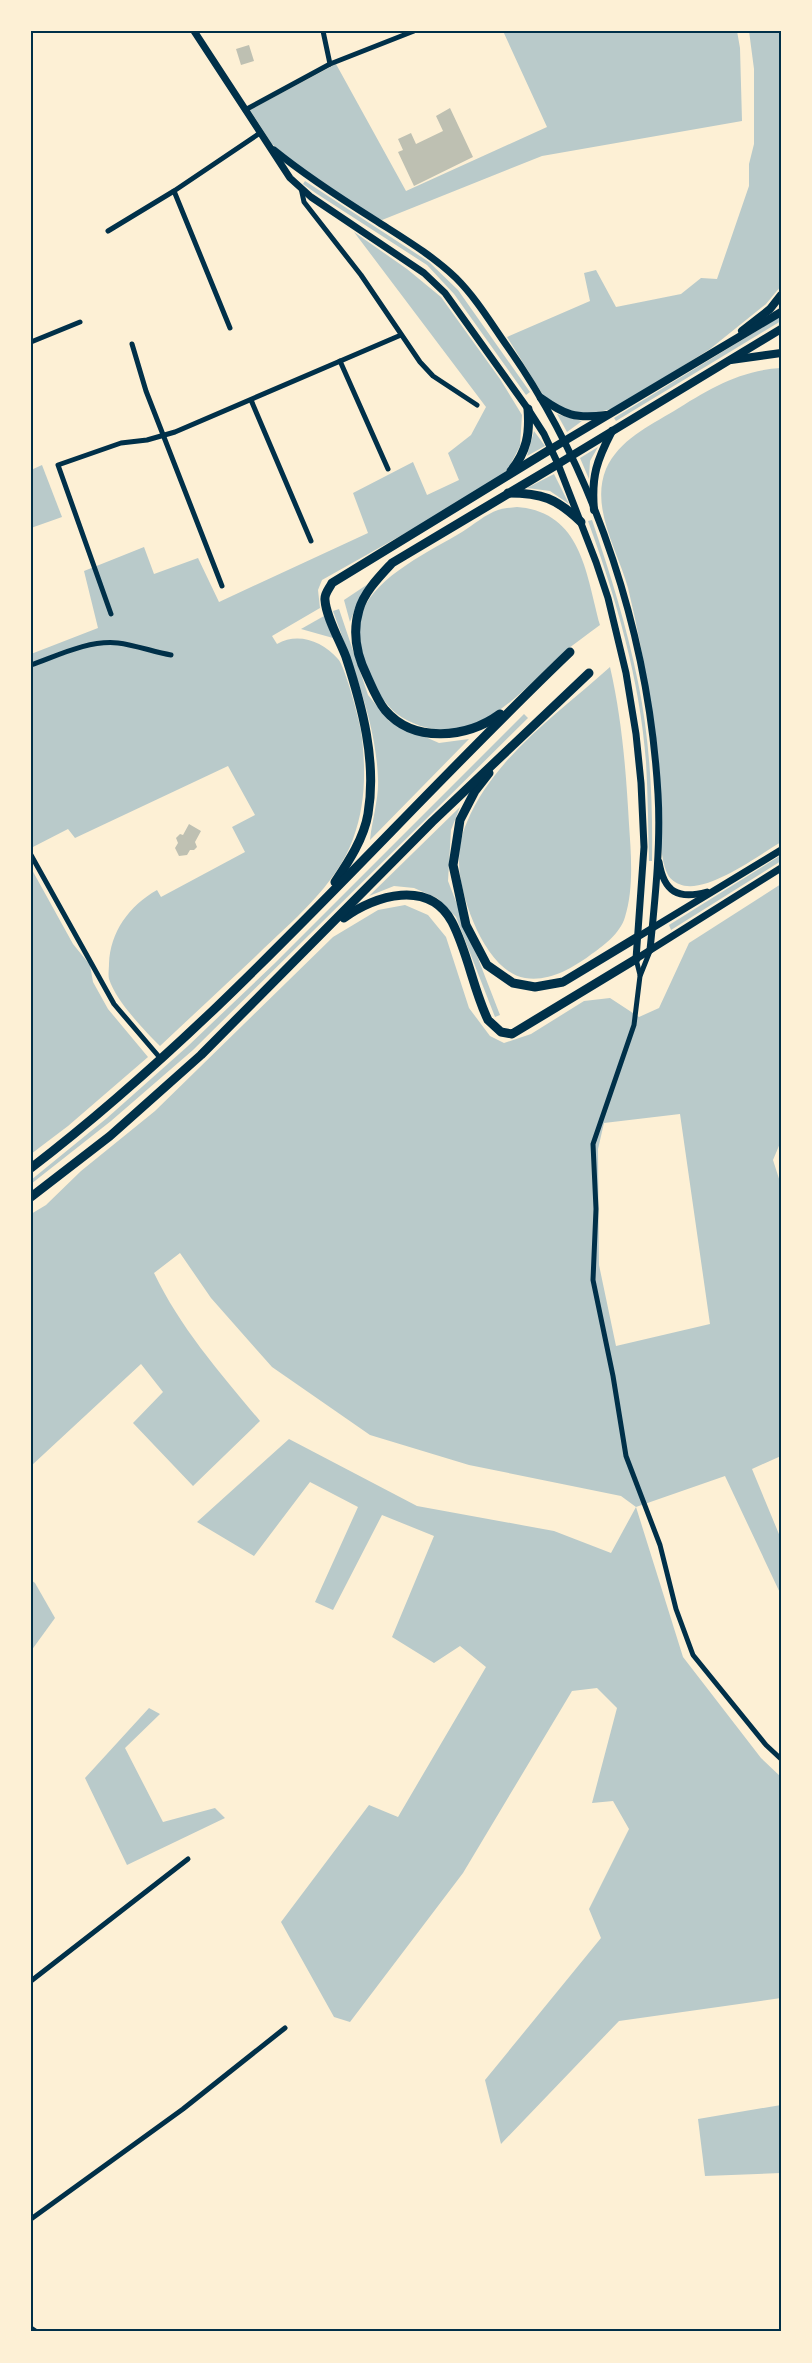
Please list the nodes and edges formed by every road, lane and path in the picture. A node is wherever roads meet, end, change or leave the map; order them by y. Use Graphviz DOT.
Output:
graph roads {
  1 [pos="194,31"];
  2 [pos="323,31"];
  3 [pos="414,31"];
  4 [pos="330,64"];
  5 [pos="245,110"];
  6 [pos="260,133"];
  7 [pos="269,147"];
  8 [pos="301,188"];
  9 [pos="174,191"];
  10 [pos="108,230"];
  11 [pos="781,295"];
  12 [pos="781,312"];
  13 [pos="80,322"];
  14 [pos="230,328"];
  15 [pos="781,329"];
  16 [pos="401,335"];
  17 [pos="31,342"];
  18 [pos="132,344"];
  19 [pos="715,351"];
  20 [pos="781,353"];
  21 [pos="726,360"];
  22 [pos="340,362"];
  23 [pos="541,398"];
  24 [pos="251,400"];
  25 [pos="477,405"];
  26 [pos="528,409"];
  27 [pos="610,414"];
  28 [pos="613,430"];
  29 [pos="163,437"];
  30 [pos="564,440"];
  31 [pos="551,449"];
  32 [pos="570,456"];
  33 [pos="558,464"];
  34 [pos="388,469"];
  35 [pos="506,478"];
  36 [pos="508,494"];
  37 [pos="594,510"];
  38 [pos="581,522"];
  39 [pos="311,541"];
  40 [pos="222,586"];
  41 [pos="111,614"];
  42 [pos="570,652"];
  43 [pos="171,655"];
  44 [pos="31,665"];
  45 [pos="589,673"];
  46 [pos="523,698"];
  47 [pos="504,752"];
  48 [pos="657,847"];
  49 [pos="781,850"];
  50 [pos="31,855"];
  51 [pos="781,868"];
  52 [pos="715,890"];
  53 [pos="318,908"];
  54 [pos="653,927"];
  55 [pos="636,938"];
  56 [pos="315,942"];
  57 [pos="650,950"];
  58 [pos="636,959"];
  59 [pos="640,976"];
  60 [pos="161,1059"];
  61 [pos="31,1168"];
  62 [pos="34,1195"];
  63 [pos="781,1759"];
  64 [pos="188,1859"];
  65 [pos="31,1981"];
  66 [pos="285,2028"];
  67 [pos="31,2220"];
  68 [pos="31,2328"];
  69 [pos="37,2332"];
  1 -- 5 [label="street"];
  2 -- 4 [label="street"];
  3 -- 4 [label="street"];
  4 -- 5 [label="street"];
  5 -- 6 [label="street"];
  6 -- 7 [label="street"];
  6 -- 9 [label="street"];
  7 -- 8 [label="street"];
  7 -- 23 [label="street"];
  8 -- 16 [label="street"];
  8 -- 26 [label="street"];
  9 -- 10 [label="street"];
  9 -- 14 [label="street"];
  11 -- 19 [label="main road"];
  12 -- 19 [label="main road"];
  13 -- 17 [label="street"];
  15 -- 21 [label="main road"];
  16 -- 22 [label="street"];
  16 -- 25 [label="street"];
  18 -- 29 [label="street"];
  19 -- 27 [label="main road"];
  20 -- 21 [label="main road"];
  21 -- 28 [label="main road"];
  22 -- 24 [label="street"];
  22 -- 34 [label="street"];
  23 -- 27 [label="main road"];
  23 -- 30 [label="street"];
  24 -- 29 [label="street"];
  24 -- 39 [label="street"];
  26 -- 31 [label="street"];
  26 -- 35 [label="highway"];
  27 -- 30 [label="main road"];
  28 -- 32 [label="main road"];
  28 -- 37 [label="main road"];
  29 -- 40 [label="street"];
  29 -- 41 [label="street"];
  30 -- 31 [label="main road"];
  30 -- 32 [label="street"];
  31 -- 33 [label="street"];
  31 -- 35 [label="highway"];
  32 -- 33 [label="main road"];
  32 -- 37 [label="street"];
  33 -- 36 [label="highway"];
  33 -- 38 [label="street"];
  35 -- 53 [label="highway"];
  36 -- 38 [label="highway"];
  36 -- 46 [label="highway"];
  37 -- 48 [label="street"];
  38 -- 55 [label="street"];
  42 -- 46 [label="highway"];
  43 -- 44 [label="street"];
  45 -- 47 [label="highway"];
  46 -- 53 [label="highway"];
  47 -- 55 [label="highway"];
  47 -- 56 [label="highway"];
  48 -- 52 [label="street"];
  48 -- 54 [label="street"];
  49 -- 52 [label="street"];
  50 -- 60 [label="street"];
  51 -- 57 [label="street"];
  52 -- 54 [label="street"];
  53 -- 60 [label="highway"];
  54 -- 55 [label="street"];
  54 -- 57 [label="street"];
  55 -- 58 [label="street"];
  56 -- 58 [label="highway"];
  56 -- 62 [label="highway"];
  57 -- 58 [label="street"];
  57 -- 59 [label="street"];
  58 -- 59 [label="street"];
  59 -- 63 [label="street"];
  60 -- 61 [label="highway"];
  64 -- 65 [label="street"];
  66 -- 67 [label="street"];
  68 -- 69 [label="street"];
}
